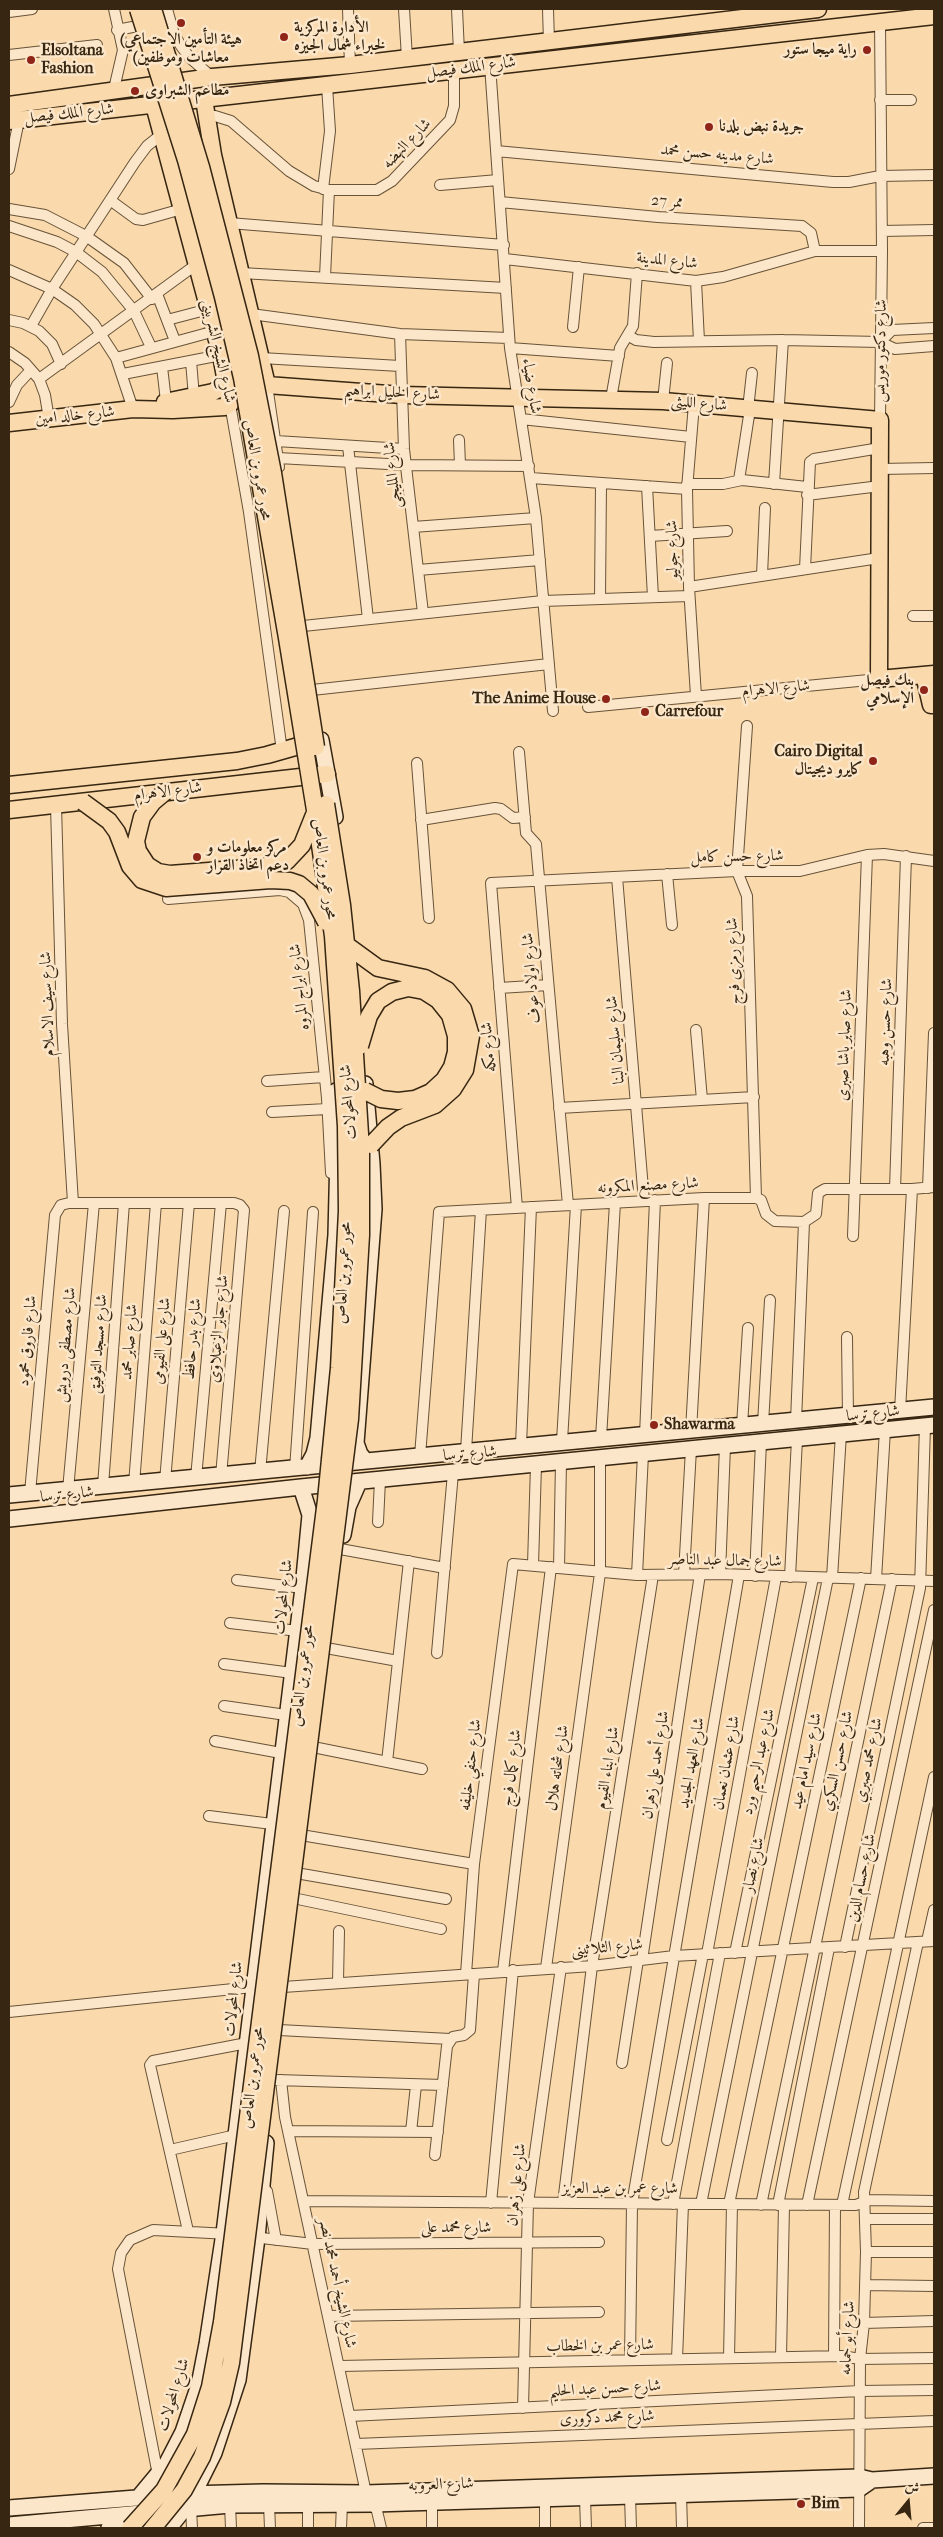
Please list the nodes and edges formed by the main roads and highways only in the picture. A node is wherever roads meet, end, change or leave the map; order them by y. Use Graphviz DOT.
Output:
graph roads {
  1 [pos="138,9"];
  2 [pos="153,9"];
  3 [pos="818,9"];
  4 [pos="934,16"];
  5 [pos="204,100"];
  6 [pos="154,105"];
  7 [pos="37,110"];
  8 [pos="13,113"];
  9 [pos="213,155"];
  10 [pos="173,168"];
  11 [pos="226,384"];
  12 [pos="517,397"];
  13 [pos="230,404"];
  14 [pos="137,409"];
  15 [pos="880,420"];
  16 [pos="9,423"];
  17 [pos="929,675"];
  18 [pos="880,679"];
  19 [pos="933,705"];
  20 [pos="321,740"];
  21 [pos="327,774"];
  22 [pos="9,786"];
  23 [pos="165,792"];
  24 [pos="82,802"];
  25 [pos="9,810"];
  26 [pos="316,810"];
  27 [pos="339,940"];
  28 [pos="357,1058"];
  29 [pos="365,1091"];
  30 [pos="371,1145"];
  31 [pos="130,2528"];
  32 [pos="153,2528"];
  1 -- 26 [label="main road, محور عمرو بن العاص, bridge"];
  2 -- 27 [label="main road, محور عمرو بن العاص, bridge"];
  3 -- 7 [label="main road, شارع الملك فيصل"];
  4 -- 5 [label="main road, شارع الملك فيصل"];
  5 -- 6 [label="main road, شارع الملك فيصل"];
  5 -- 9 [label="main road"];
  6 -- 7 [label="main road, شارع الملك فيصل"];
  6 -- 10 [label="main road, شارع الشيخ الشربينى"];
  7 -- 8 [label="main road, شارع الملك فيصل"];
  9 -- 10 [label="main road"];
  9 -- 12 [label="main road, شارع الخليل ابراهيم"];
  10 -- 11 [label="main road, شارع الشيخ الشربينى"];
  11 -- 13 [label="main road, شارع الشيخ الشربينى"];
  11 -- 14 [label="main road, شارع خالد امين"];
  12 -- 15 [label="main road, شارع الليثى"];
  13 -- 14 [label="main road, شارع خالد امين"];
  14 -- 16 [label="main road, شارع خالد امين"];
  15 -- 18 [label="main road, شارع دكتور موريس"];
  17 -- 18 [label="main road, شارع الاهرام"];
  17 -- 19 [label="main road"];
  20 -- 22 [label="main road, شارع الاهرام"];
  21 -- 23 [label="main road, شارع الاهرام"];
  23 -- 24 [label="main road, شارع الاهرام"];
  23 -- 26 [label="main road, bridge"];
  24 -- 25 [label="main road, شارع الاهرام"];
  24 -- 27 [label="main road, bridge"];
  26 -- 27 [label="main road, محور عمرو بن العاص, bridge"];
  27 -- 28 [label="main road, محور عمرو بن العاص, bridge"];
  27 -- 30 [label="main road, bridge"];
  27 -- 31 [label="main road, محور عمرو بن العاص, bridge"];
  28 -- 29 [label="main road, bridge"];
  28 -- 32 [label="main road, محور عمرو بن العاص, bridge"];
}
